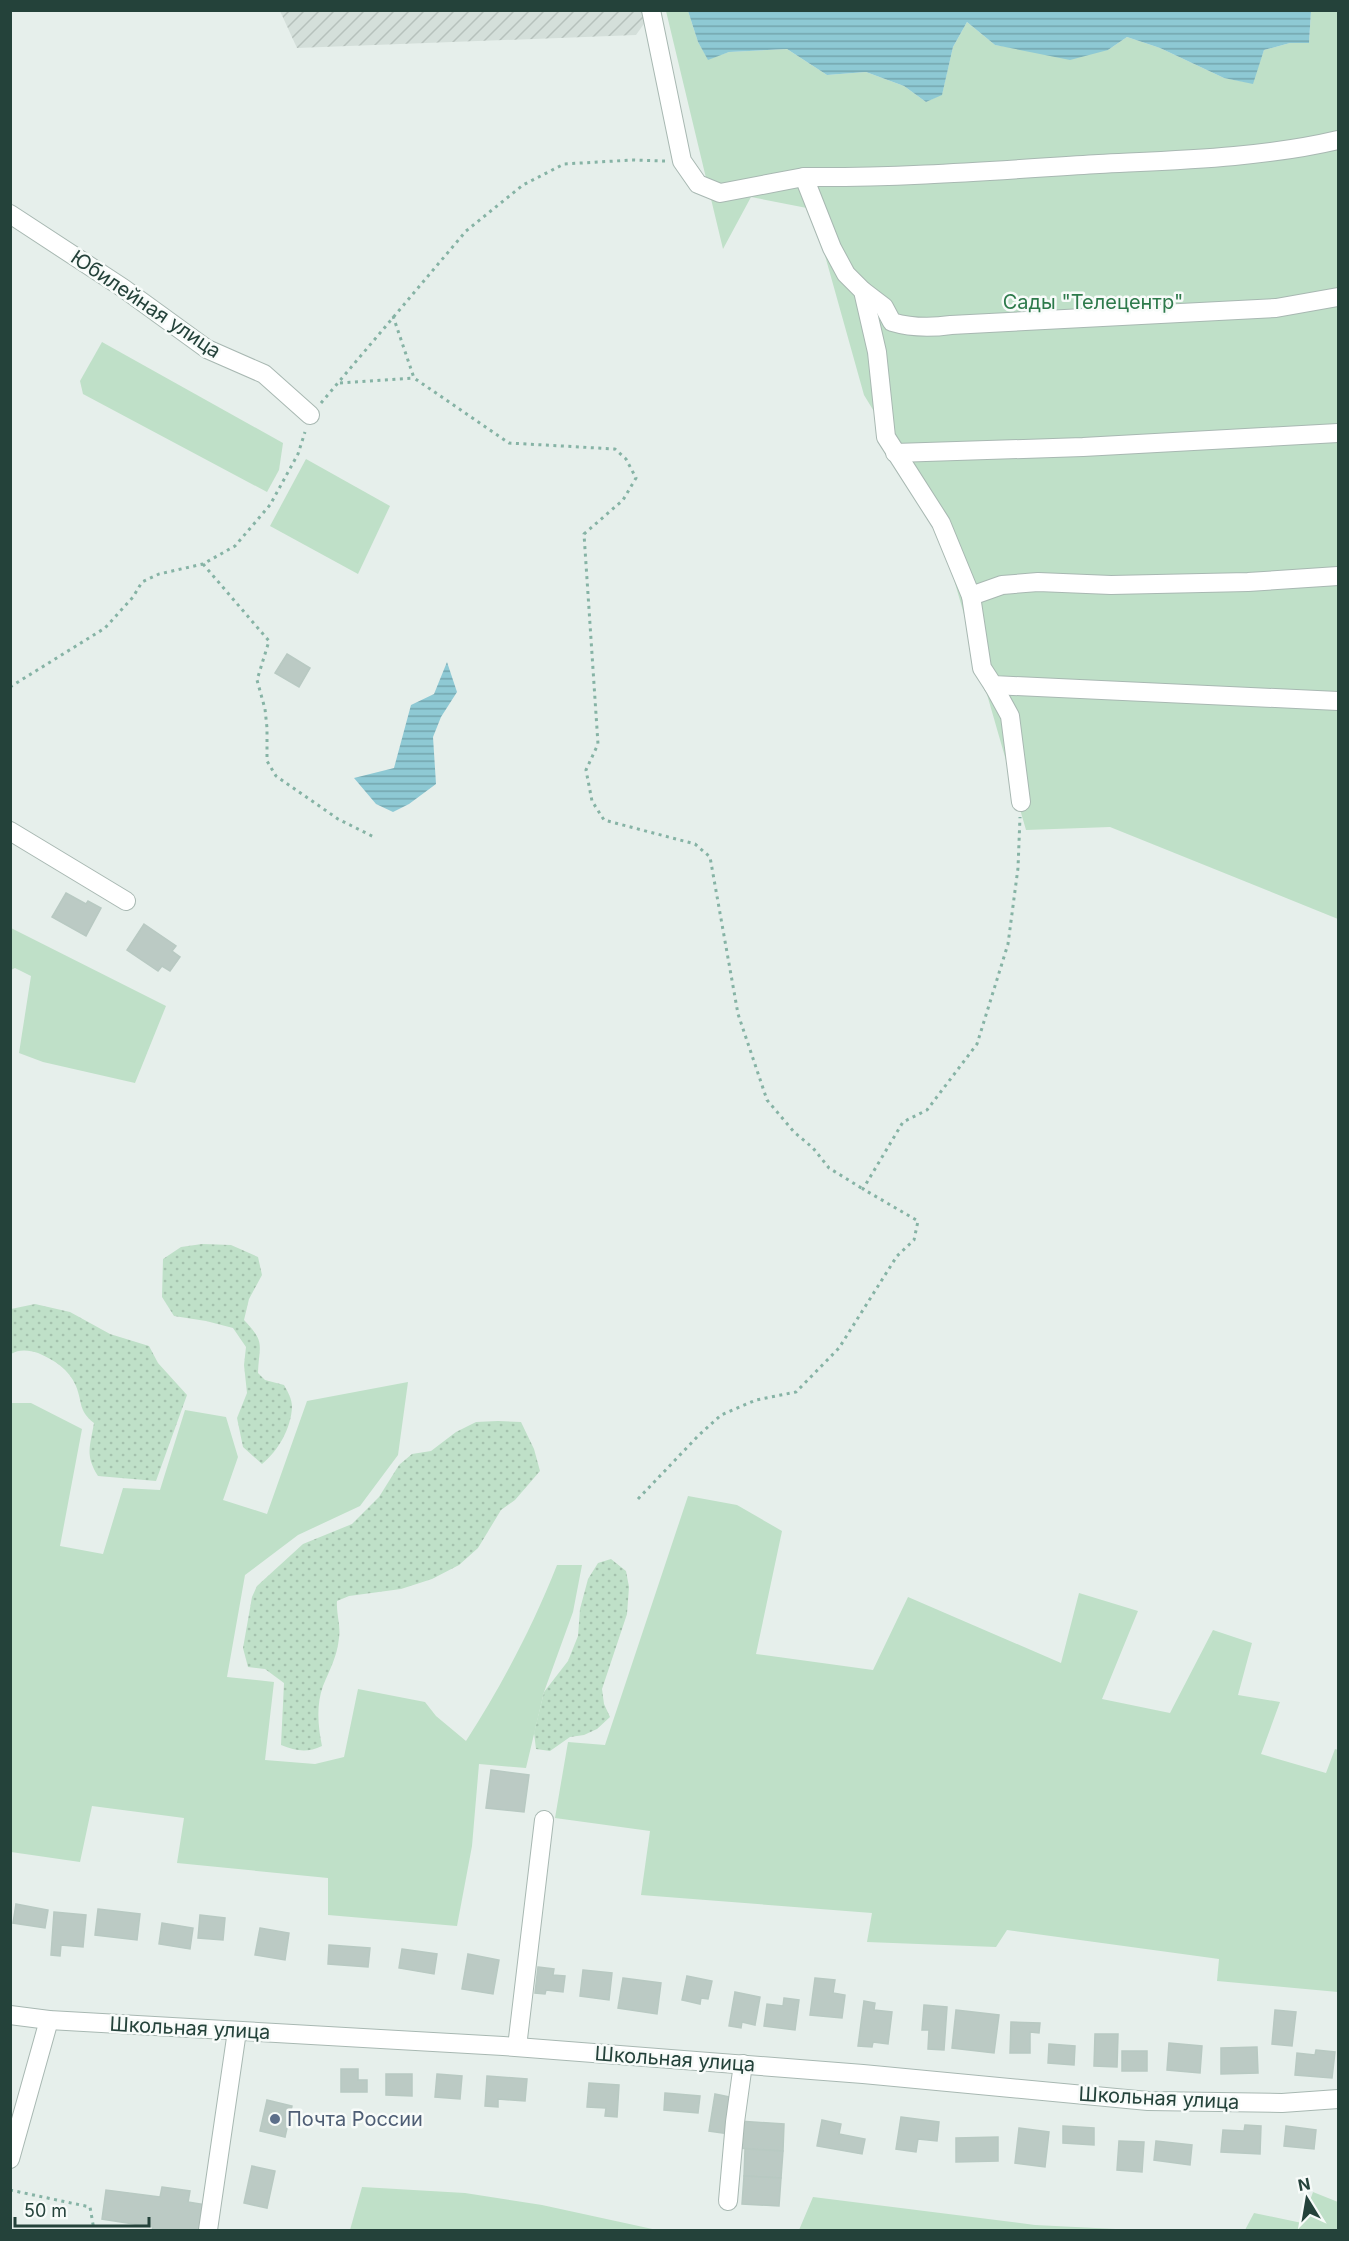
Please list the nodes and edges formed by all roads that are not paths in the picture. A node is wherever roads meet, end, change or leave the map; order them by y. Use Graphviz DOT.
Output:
graph roads {
  1 [pos="651,10"];
  2 [pos="1338,140"];
  3 [pos="804,177"];
  4 [pos="10,214"];
  5 [pos="863,291"];
  6 [pos="1338,297"];
  7 [pos="310,415"];
  8 [pos="1338,433"];
  9 [pos="895,453"];
  10 [pos="1338,576"];
  11 [pos="971,596"];
  12 [pos="993,685"];
  13 [pos="1338,701"];
  14 [pos="1021,802"];
  15 [pos="10,831"];
  16 [pos="126,901"];
  17 [pos="544,1820"];
  18 [pos="10,2015"];
  19 [pos="49,2020"];
  20 [pos="237,2031"];
  21 [pos="517,2047"];
  22 [pos="743,2064"];
  23 [pos="1338,2099"];
  24 [pos="10,2159"];
  25 [pos="728,2201"];
  26 [pos="208,2230"];
  1 -- 3 [label="street"];
  2 -- 3 [label="street"];
  3 -- 5 [label="street"];
  4 -- 7 [label="street, Юбилейная улица"];
  5 -- 6 [label="street"];
  5 -- 9 [label="street"];
  8 -- 9 [label="street"];
  9 -- 11 [label="street"];
  10 -- 11 [label="street"];
  11 -- 12 [label="street"];
  12 -- 13 [label="street"];
  12 -- 14 [label="street"];
  15 -- 16 [label="street"];
  17 -- 21 [label="street"];
  18 -- 19 [label="street, Школьная улица"];
  19 -- 20 [label="street, Школьная улица"];
  19 -- 24 [label="street"];
  20 -- 21 [label="street, Школьная улица"];
  20 -- 26 [label="street"];
  21 -- 22 [label="street, Школьная улица"];
  22 -- 23 [label="street, Школьная улица"];
  22 -- 25 [label="street"];
}
